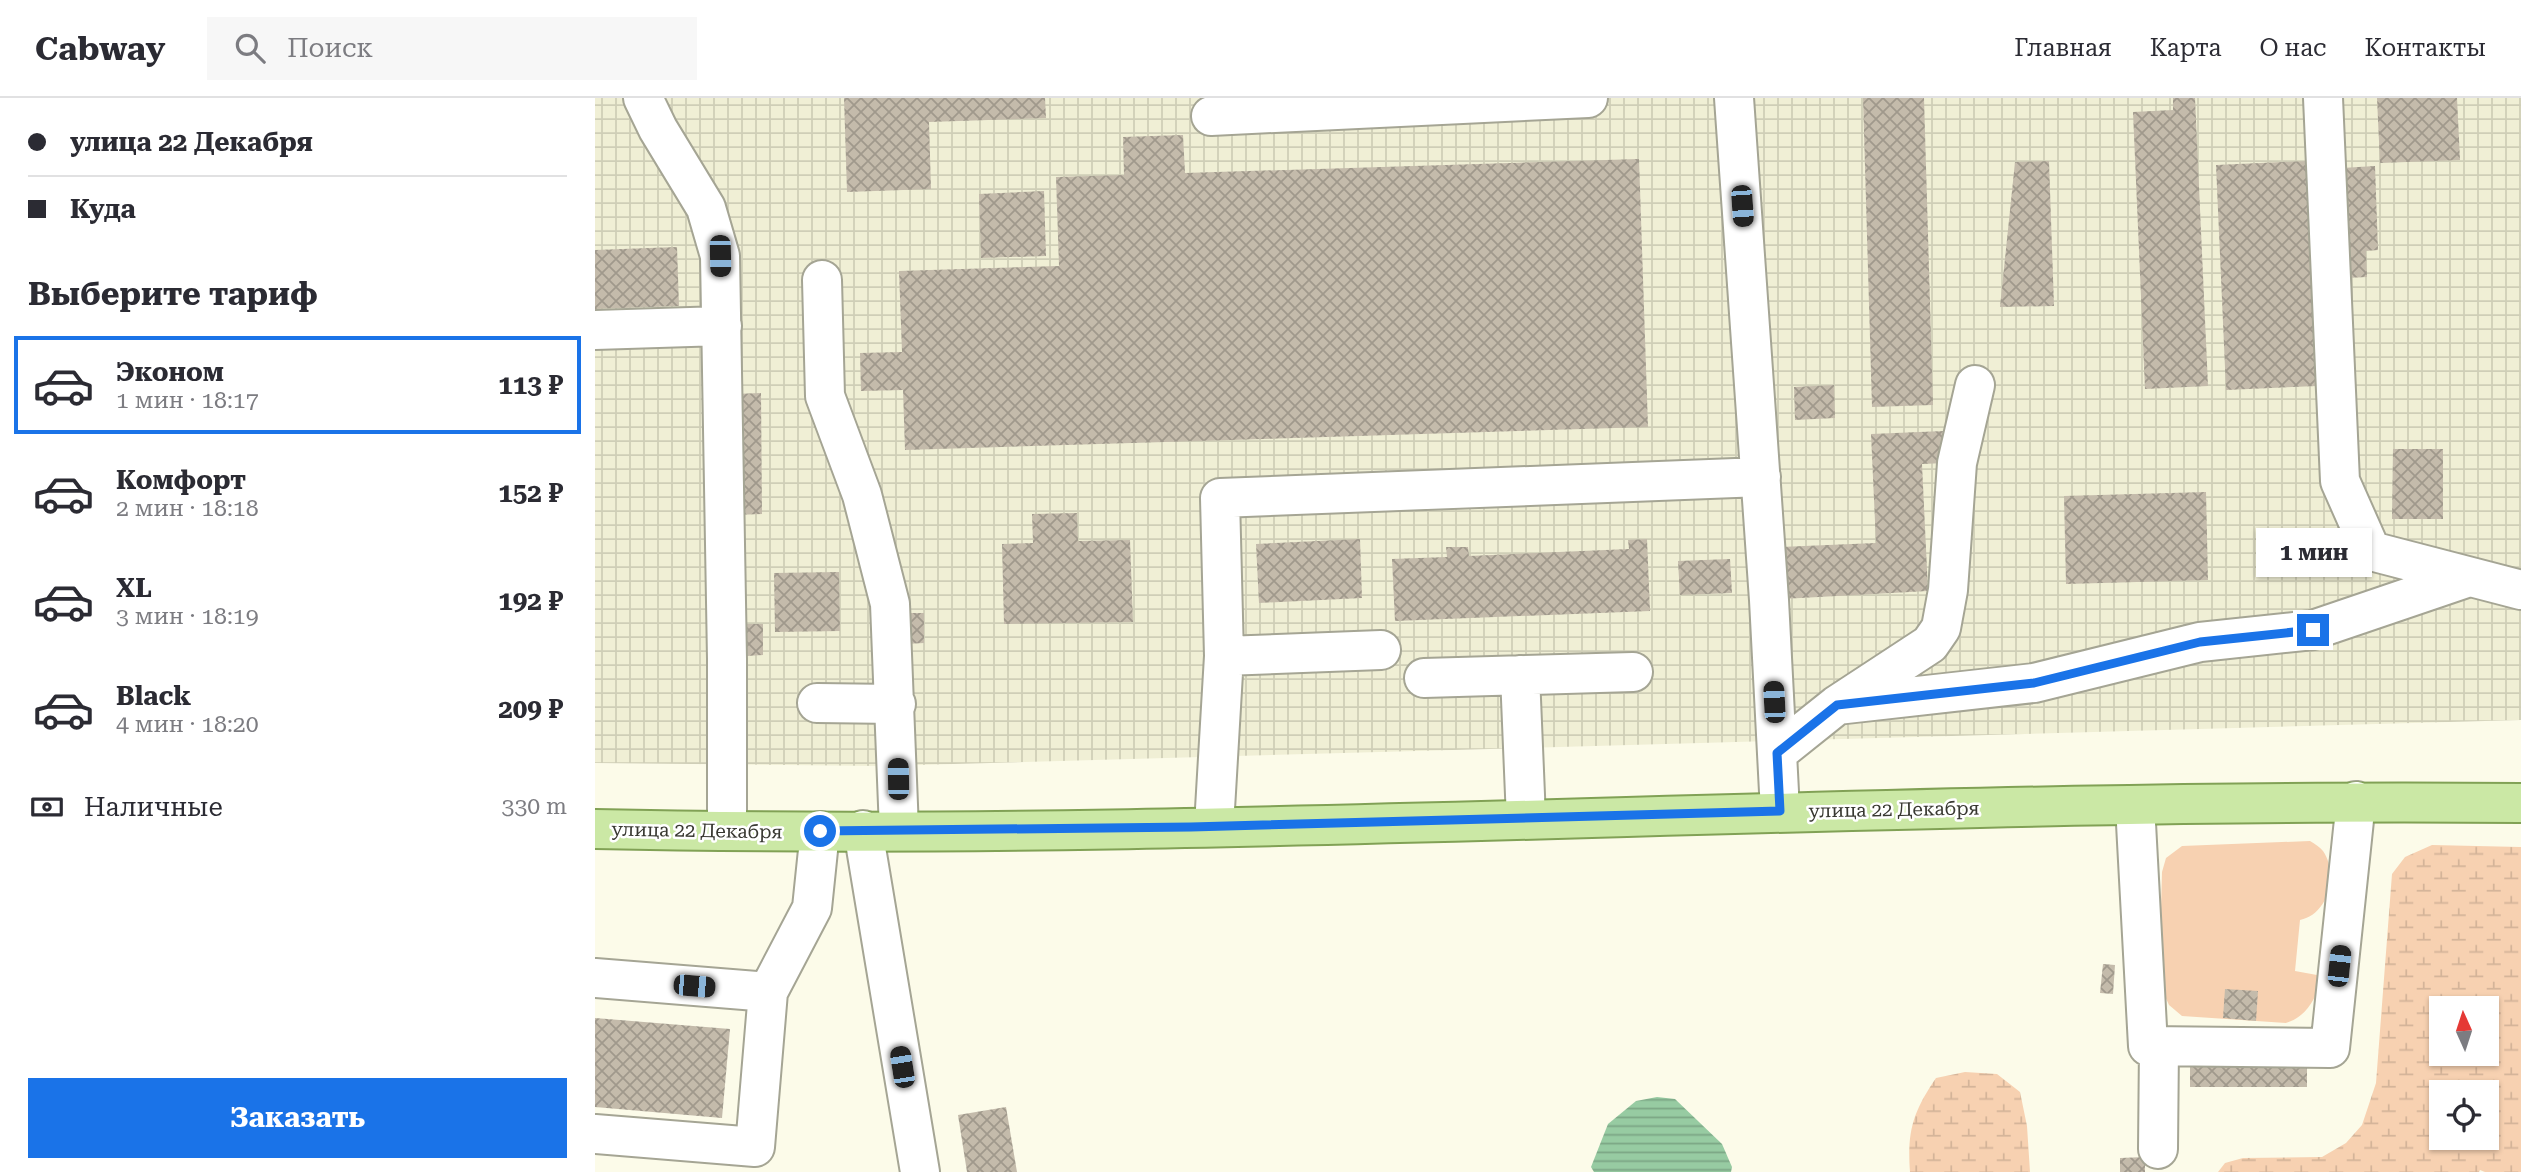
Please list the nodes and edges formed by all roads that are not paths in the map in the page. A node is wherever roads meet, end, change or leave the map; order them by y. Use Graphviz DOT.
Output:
graph roads {
  1 [pos="643,98"];
  2 [pos="1588,98"];
  3 [pos="1734,98"];
  4 [pos="2323,98"];
  5 [pos="1211,116"];
  6 [pos="822,280"];
  7 [pos="722,326"];
  8 [pos="595,330"];
  9 [pos="1975,385"];
  10 [pos="1761,477"];
  11 [pos="2469,577"];
  12 [pos="2521,590"];
  13 [pos="1381,650"];
  14 [pos="1224,656"];
  15 [pos="1633,672"];
  16 [pos="1520,675"];
  17 [pos="1424,678"];
  18 [pos="817,704"];
  19 [pos="896,704"];
  20 [pos="1837,705"];
  21 [pos="1777,753"];
  22 [pos="2355,801"];
  23 [pos="2521,803"];
  24 [pos="2136,805"];
  25 [pos="1780,811"];
  26 [pos="1526,819"];
  27 [pos="1214,826"];
  28 [pos="595,829"];
  29 [pos="881,830"];
  30 [pos="727,831"];
  31 [pos="820,831"];
  32 [pos="595,978"];
  33 [pos="768,992"];
  34 [pos="2159,1046"];
  35 [pos="595,1134"];
  36 [pos="2158,1149"];
  37 [pos="920,1172"];
  1 -- 7 [label="lane"];
  2 -- 5 [label="lane"];
  3 -- 10 [label="lane"];
  4 -- 11 [label="lane"];
  6 -- 19 [label="lane"];
  7 -- 8 [label="lane"];
  7 -- 30 [label="lane"];
  9 -- 20 [label="lane"];
  10 -- 14 [label="lane"];
  10 -- 21 [label="lane"];
  11 -- 12 [label="lane"];
  11 -- 20 [label="lane"];
  13 -- 14 [label="lane"];
  14 -- 27 [label="lane"];
  15 -- 16 [label="lane"];
  16 -- 17 [label="lane"];
  16 -- 26 [label="lane"];
  18 -- 19 [label="lane"];
  19 -- 29 [label="lane"];
  20 -- 21 [label="lane"];
  21 -- 25 [label="lane"];
  22 -- 23 [label="main road, улица 22 Декабря"];
  22 -- 24 [label="main road, улица 22 Декабря"];
  22 -- 34 [label="lane"];
  24 -- 25 [label="main road, улица 22 Декабря"];
  24 -- 34 [label="lane"];
  25 -- 26 [label="main road, улица 22 Декабря"];
  26 -- 27 [label="main road, улица 22 Декабря"];
  27 -- 29 [label="main road, улица 22 Декабря"];
  28 -- 30 [label="main road, улица 22 Декабря"];
  29 -- 31 [label="main road, улица 22 Декабря"];
  29 -- 37 [label="lane"];
  30 -- 31 [label="main road, улица 22 Декабря"];
  31 -- 33 [label="lane"];
  32 -- 33 [label="lane"];
  33 -- 35 [label="lane"];
  34 -- 36 [label="lane"];
}
